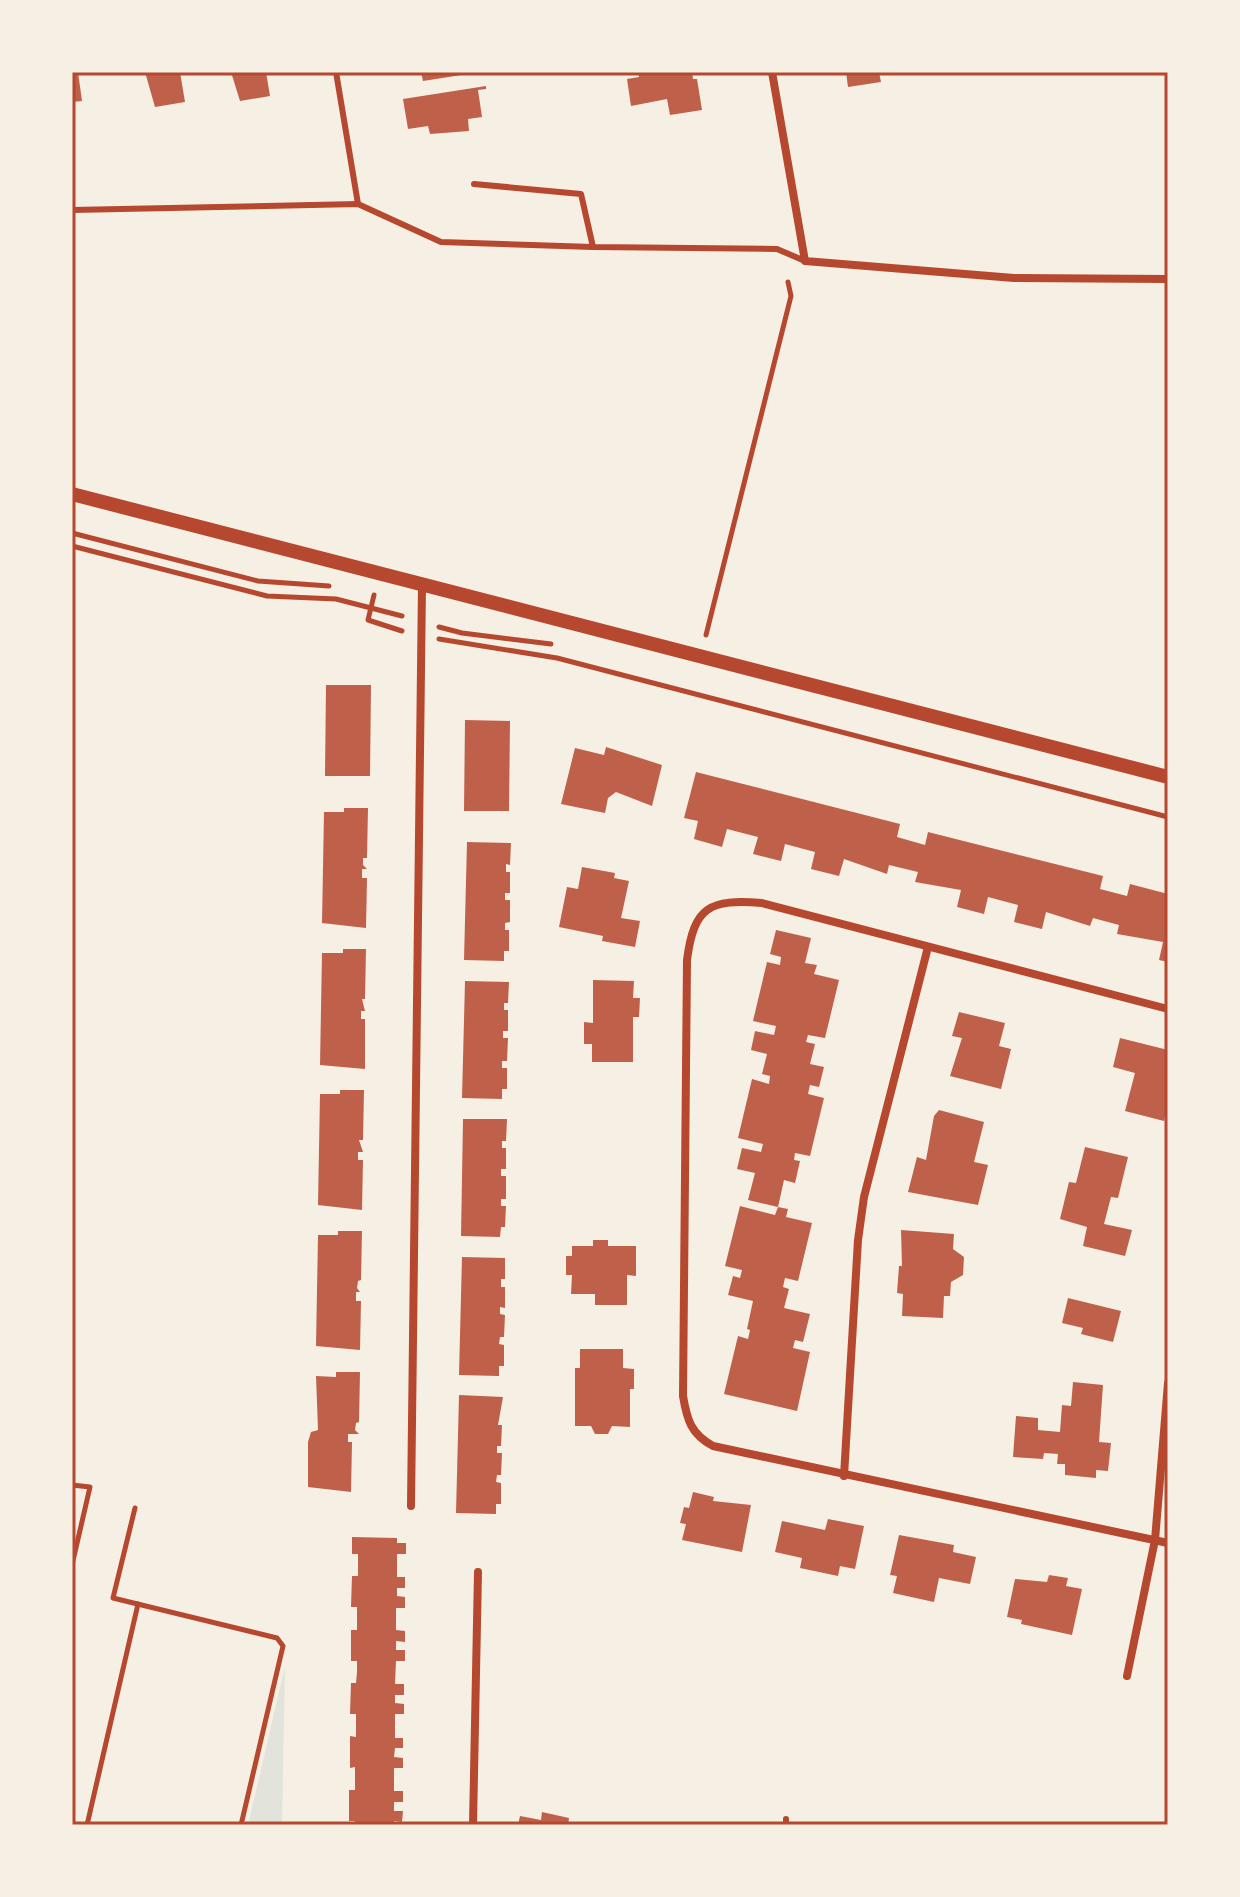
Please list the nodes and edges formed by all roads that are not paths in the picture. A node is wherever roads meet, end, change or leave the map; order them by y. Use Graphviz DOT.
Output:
graph roads {
  1 [pos="336,72"];
  2 [pos="772,72"];
  3 [pos="474,184"];
  4 [pos="358,204"];
  5 [pos="72,210"];
  6 [pos="593,247"];
  7 [pos="805,261"];
  8 [pos="1168,279"];
  9 [pos="72,494"];
  10 [pos="422,585"];
  11 [pos="1168,777"];
  12 [pos="928,947"];
  13 [pos="1168,1009"];
  14 [pos="1168,1383"];
  15 [pos="844,1476"];
  16 [pos="411,1506"];
  17 [pos="1155,1540"];
  18 [pos="1168,1543"];
  19 [pos="478,1572"];
  20 [pos="1127,1676"];
  21 [pos="473,1825"];
  1 -- 4 [label="lane"];
  2 -- 7 [label="street"];
  3 -- 6 [label="lane"];
  4 -- 5 [label="lane"];
  4 -- 6 [label="lane"];
  6 -- 7 [label="lane"];
  7 -- 8 [label="street"];
  9 -- 10 [label="street"];
  10 -- 11 [label="street"];
  10 -- 16 [label="street"];
  12 -- 13 [label="street"];
  12 -- 15 [label="street"];
  12 -- 15 [label="street"];
  14 -- 17 [label="street"];
  15 -- 17 [label="street"];
  17 -- 18 [label="street"];
  17 -- 20 [label="street"];
  19 -- 21 [label="street"];
}
